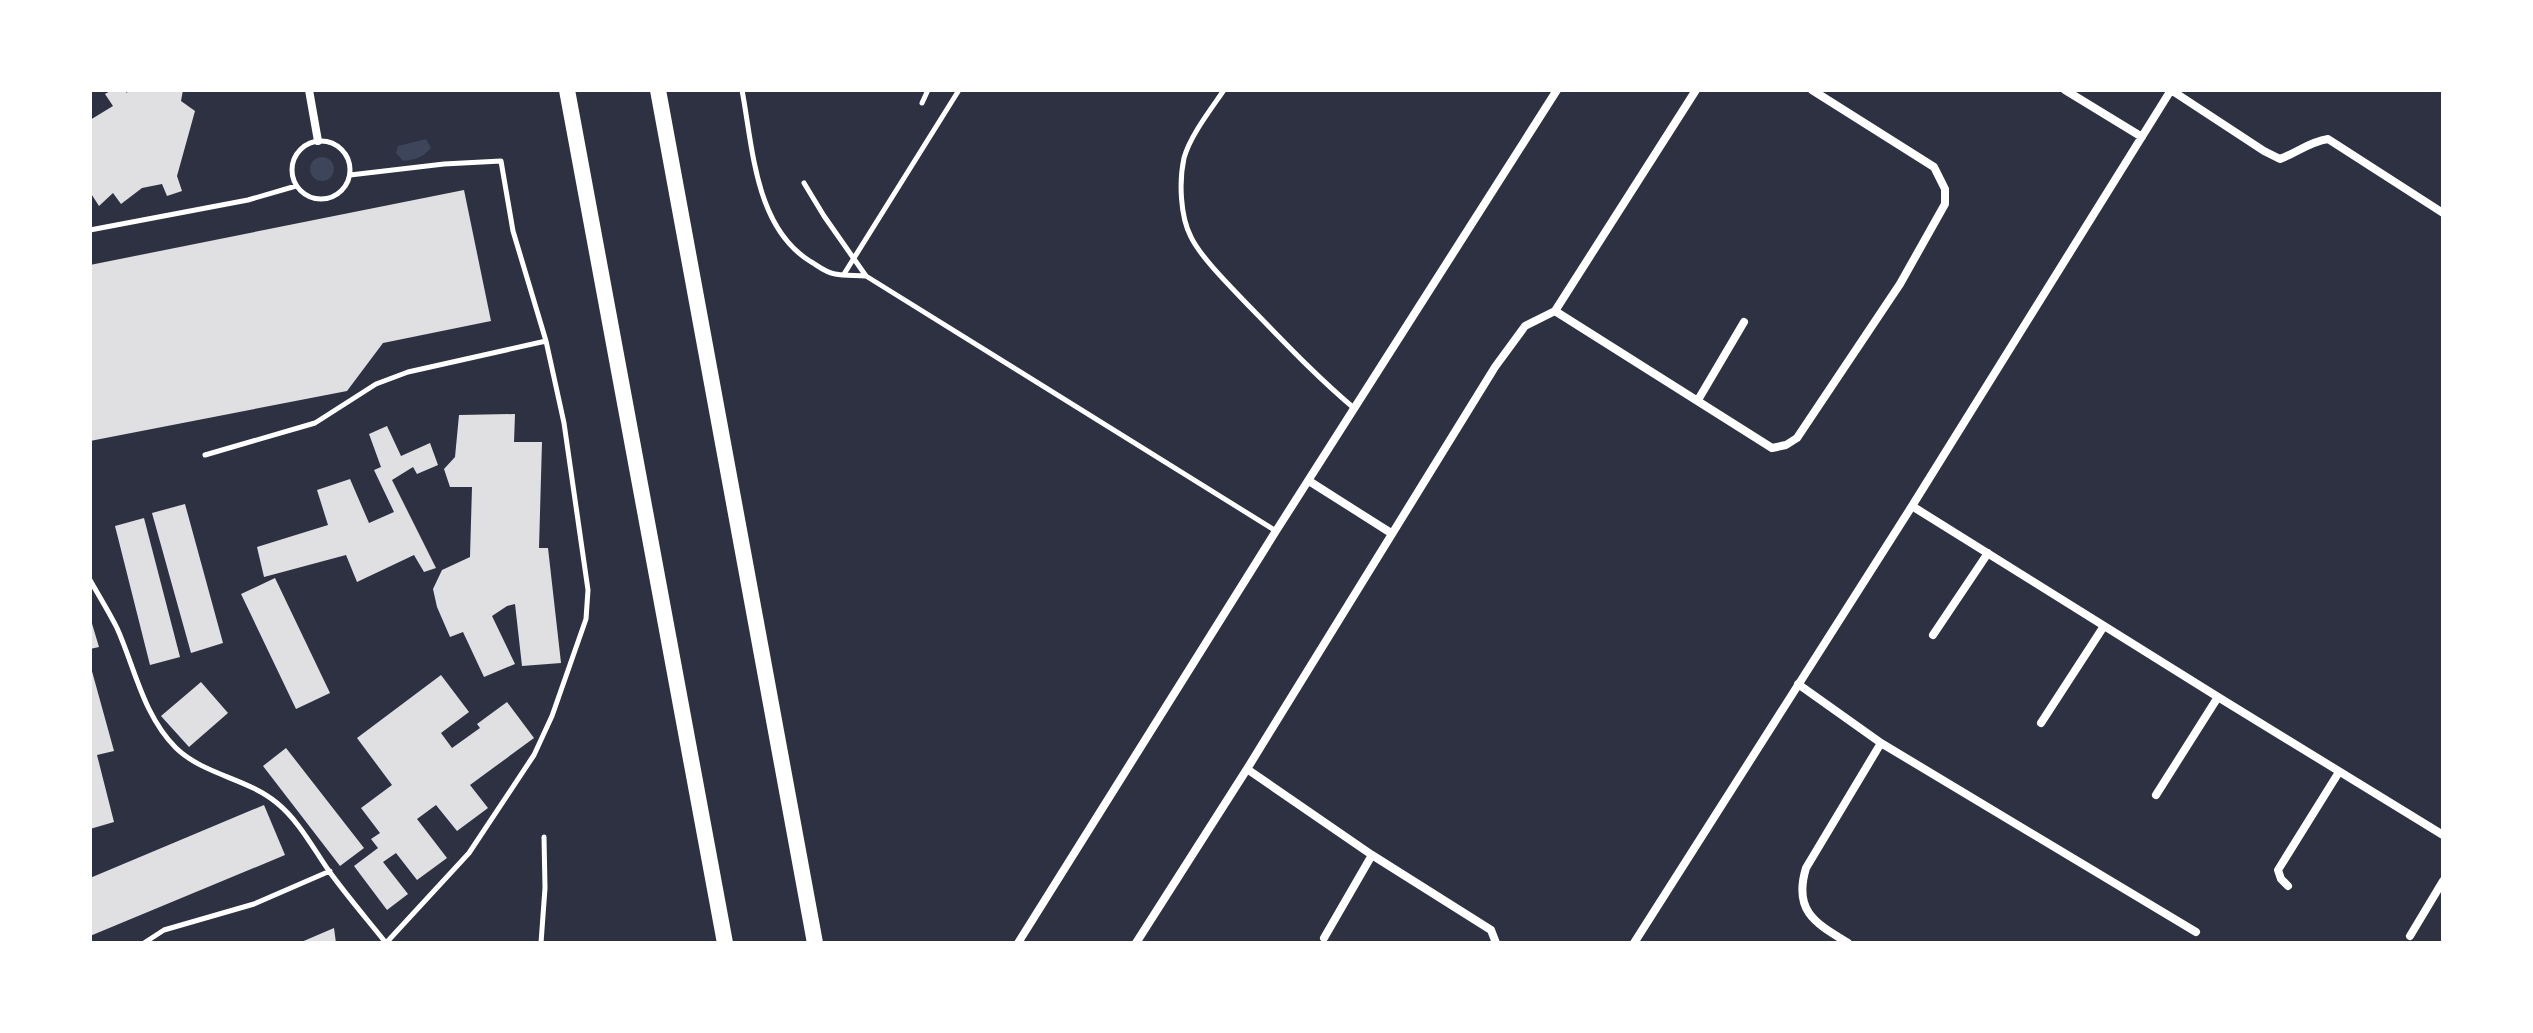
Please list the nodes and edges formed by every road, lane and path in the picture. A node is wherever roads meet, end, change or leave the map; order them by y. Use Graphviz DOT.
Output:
graph roads {
  1 [pos="309,90"];
  2 [pos="567,90"];
  3 [pos="658,90"];
  4 [pos="742,90"];
  5 [pos="928,90"];
  6 [pos="959,90"];
  7 [pos="1224,90"];
  8 [pos="1557,90"];
  9 [pos="1696,90"];
  10 [pos="1812,90"];
  11 [pos="2065,90"];
  12 [pos="2171,90"];
  13 [pos="922,103"];
  14 [pos="2142,137"];
  15 [pos="318,141"];
  16 [pos="350,175"];
  17 [pos="804,183"];
  18 [pos="296,186"];
  19 [pos="2443,213"];
  20 [pos="90,230"];
  21 [pos="854,258"];
  22 [pos="844,275"];
  23 [pos="866,276"];
  24 [pos="1555,311"];
  25 [pos="1744,322"];
  26 [pos="546,341"];
  27 [pos="1698,400"];
  28 [pos="1356,409"];
  29 [pos="205,455"];
  30 [pos="1309,481"];
  31 [pos="1912,506"];
  32 [pos="1276,531"];
  33 [pos="1391,533"];
  34 [pos="1988,553"];
  35 [pos="90,580"];
  36 [pos="2104,626"];
  37 [pos="1933,635"];
  38 [pos="1798,684"];
  39 [pos="2218,697"];
  40 [pos="2041,723"];
  41 [pos="1881,743"];
  42 [pos="1247,769"];
  43 [pos="2339,772"];
  44 [pos="2156,795"];
  45 [pos="2443,835"];
  46 [pos="544,837"];
  47 [pos="1372,855"];
  48 [pos="330,871"];
  49 [pos="2443,881"];
  50 [pos="2288,886"];
  51 [pos="2196,932"];
  52 [pos="2410,936"];
  53 [pos="1324,938"];
  54 [pos="144,943"];
  55 [pos="386,943"];
  56 [pos="541,943"];
  57 [pos="725,943"];
  58 [pos="815,943"];
  59 [pos="1018,943"];
  60 [pos="1136,943"];
  61 [pos="1496,943"];
  62 [pos="1634,943"];
  63 [pos="1848,943"];
  1 -- 15 [label="street"];
  2 -- 57 [label="main road"];
  3 -- 58 [label="main road"];
  4 -- 22 [label="lane"];
  5 -- 13 [label="lane"];
  6 -- 21 [label="lane"];
  7 -- 28 [label="lane"];
  8 -- 28 [label="street"];
  9 -- 24 [label="street"];
  10 -- 27 [label="street"];
  11 -- 14 [label="street"];
  12 -- 14 [label="street"];
  12 -- 19 [label="street"];
  14 -- 31 [label="street"];
  15 -- 16 [label="lane"];
  15 -- 18 [label="lane"];
  16 -- 18 [label="lane"];
  16 -- 26 [label="lane"];
  17 -- 21 [label="lane"];
  18 -- 20 [label="lane"];
  21 -- 22 [label="lane"];
  21 -- 23 [label="lane"];
  22 -- 23 [label="lane"];
  23 -- 32 [label="lane"];
  24 -- 27 [label="street"];
  24 -- 33 [label="street"];
  25 -- 27 [label="street"];
  26 -- 29 [label="lane"];
  26 -- 55 [label="lane"];
  28 -- 30 [label="street"];
  30 -- 32 [label="street"];
  30 -- 33 [label="street"];
  31 -- 34 [label="street"];
  31 -- 38 [label="street"];
  32 -- 59 [label="street"];
  33 -- 42 [label="street"];
  34 -- 36 [label="street"];
  34 -- 37 [label="street"];
  35 -- 48 [label="lane"];
  36 -- 39 [label="street"];
  36 -- 40 [label="street"];
  38 -- 41 [label="street"];
  38 -- 62 [label="street"];
  39 -- 43 [label="street"];
  39 -- 44 [label="street"];
  41 -- 51 [label="street"];
  41 -- 63 [label="street"];
  42 -- 47 [label="street"];
  42 -- 60 [label="street"];
  43 -- 45 [label="street"];
  43 -- 50 [label="street"];
  46 -- 56 [label="lane"];
  47 -- 53 [label="street"];
  47 -- 61 [label="street"];
  48 -- 54 [label="lane"];
  48 -- 55 [label="lane"];
  49 -- 52 [label="street"];
}
